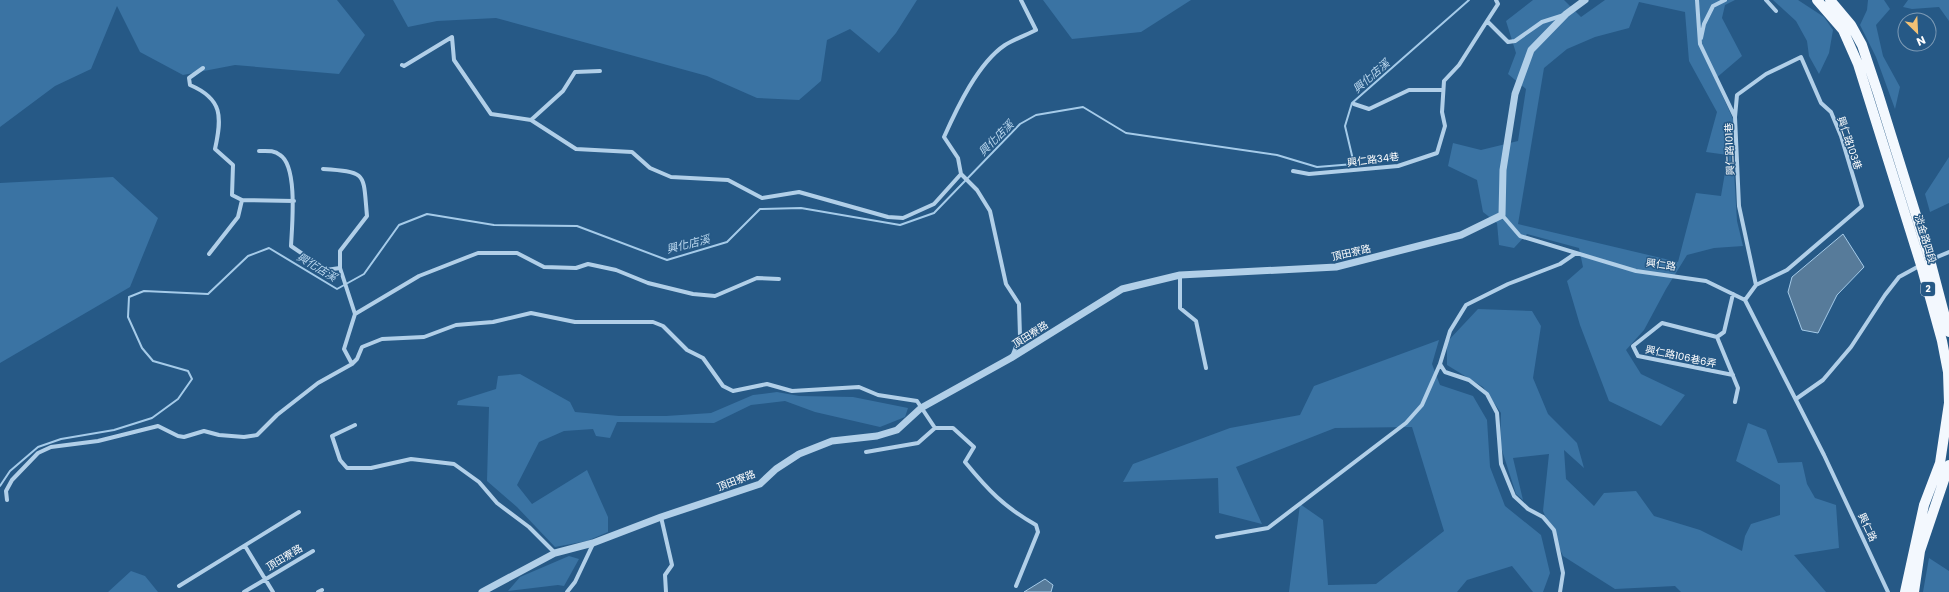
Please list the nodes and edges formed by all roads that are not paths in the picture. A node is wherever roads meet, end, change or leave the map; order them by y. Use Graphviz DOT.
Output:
graph roads {
  1 [pos="1021,0"];
  2 [pos="1496,0"];
  3 [pos="1585,0"];
  4 [pos="1697,0"];
  5 [pos="1725,0"];
  6 [pos="1766,0"];
  7 [pos="1817,0"];
  8 [pos="1830,0"];
  9 [pos="1776,11"];
  10 [pos="1566,14"];
  11 [pos="1487,21"];
  12 [pos="1700,44"];
  13 [pos="402,65"];
  14 [pos="203,68"];
  15 [pos="600,71"];
  16 [pos="1443,90"];
  17 [pos="1354,104"];
  18 [pos="1735,117"];
  19 [pos="531,120"];
  20 [pos="259,151"];
  21 [pos="323,169"];
  22 [pos="1293,171"];
  23 [pos="961,174"];
  24 [pos="242,200"];
  25 [pos="294,201"];
  26 [pos="1502,215"];
  27 [pos="1576,252"];
  28 [pos="1949,252"];
  29 [pos="209,254"];
  30 [pos="1926,262"];
  31 [pos="340,268"];
  32 [pos="1180,275"];
  33 [pos="779,279"];
  34 [pos="1756,285"];
  35 [pos="1733,294"];
  36 [pos="1744,300"];
  37 [pos="355,314"];
  38 [pos="1949,332"];
  39 [pos="1717,337"];
  40 [pos="1011,358"];
  41 [pos="352,364"];
  42 [pos="1440,364"];
  43 [pos="1206,368"];
  44 [pos="1733,375"];
  45 [pos="1796,399"];
  46 [pos="1735,402"];
  47 [pos="921,408"];
  48 [pos="355,426"];
  49 [pos="935,428"];
  50 [pos="866,452"];
  51 [pos="1949,466"];
  52 [pos="7,500"];
  53 [pos="299,512"];
  54 [pos="661,517"];
  55 [pos="1217,537"];
  56 [pos="593,543"];
  57 [pos="244,546"];
  58 [pos="313,551"];
  59 [pos="555,553"];
  60 [pos="265,580"];
  61 [pos="179,586"];
  62 [pos="1016,586"];
  63 [pos="244,592"];
  64 [pos="273,592"];
  65 [pos="482,592"];
  66 [pos="567,592"];
  67 [pos="666,592"];
  68 [pos="1560,592"];
  69 [pos="1888,592"];
  70 [pos="1904,592"];
  71 [pos="1914,592"];
  1 -- 23 [label="street"];
  2 -- 11 [label="street, 興仁路34巷"];
  3 -- 10 [label="street"];
  4 -- 12 [label="street, 興仁路101巷"];
  5 -- 12 [label="street"];
  6 -- 9 [label="street"];
  7 -- 30 [label="main road, 淡金路四段 / 2"];
  8 -- 30 [label="main road, 淡金路四段 / 2"];
  10 -- 11 [label="street"];
  10 -- 26 [label="street"];
  11 -- 16 [label="street, 興仁路34巷"];
  12 -- 18 [label="street, 興仁路101巷"];
  13 -- 19 [label="street"];
  14 -- 24 [label="street"];
  15 -- 19 [label="street"];
  16 -- 17 [label="street"];
  16 -- 22 [label="street, 興仁路34巷"];
  18 -- 34 [label="street, 興仁路101巷"];
  18 -- 34 [label="street, 興仁路103巷"];
  19 -- 23 [label="street"];
  20 -- 25 [label="street"];
  21 -- 31 [label="street"];
  23 -- 40 [label="street"];
  24 -- 25 [label="street"];
  24 -- 29 [label="street"];
  25 -- 31 [label="street"];
  26 -- 27 [label="street, 興仁路"];
  26 -- 32 [label="street, 頂田寮路"];
  27 -- 35 [label="street, 興仁路"];
  27 -- 42 [label="street"];
  28 -- 30 [label="street"];
  30 -- 38 [label="main road, 淡金路四段 / 2"];
  30 -- 45 [label="street"];
  30 -- 70 [label="main road, 淡金路四段 / 2"];
  31 -- 37 [label="street"];
  32 -- 40 [label="street, 頂田寮路"];
  32 -- 43 [label="street"];
  33 -- 37 [label="street"];
  34 -- 36 [label="street"];
  35 -- 36 [label="street, 興仁路"];
  35 -- 39 [label="street"];
  36 -- 45 [label="street, 興仁路"];
  37 -- 41 [label="street"];
  39 -- 44 [label="street"];
  39 -- 44 [label="street, 興仁路106巷6弄"];
  40 -- 47 [label="street, 頂田寮路"];
  41 -- 47 [label="street"];
  41 -- 52 [label="street"];
  42 -- 55 [label="street"];
  42 -- 68 [label="street"];
  44 -- 46 [label="street"];
  45 -- 69 [label="street, 興仁路"];
  47 -- 49 [label="street"];
  47 -- 54 [label="street, 頂田寮路"];
  48 -- 59 [label="street"];
  49 -- 50 [label="street"];
  49 -- 62 [label="street"];
  51 -- 71 [label="main road"];
  53 -- 57 [label="street"];
  54 -- 56 [label="street, 頂田寮路"];
  54 -- 67 [label="street"];
  56 -- 59 [label="street, 頂田寮路"];
  56 -- 66 [label="street"];
  57 -- 60 [label="street, 頂田寮路"];
  57 -- 61 [label="street"];
  58 -- 60 [label="street, 頂田寮路"];
  59 -- 65 [label="street, 頂田寮路"];
  60 -- 63 [label="street, 頂田寮路"];
  60 -- 64 [label="street, 頂田寮路"];
}
